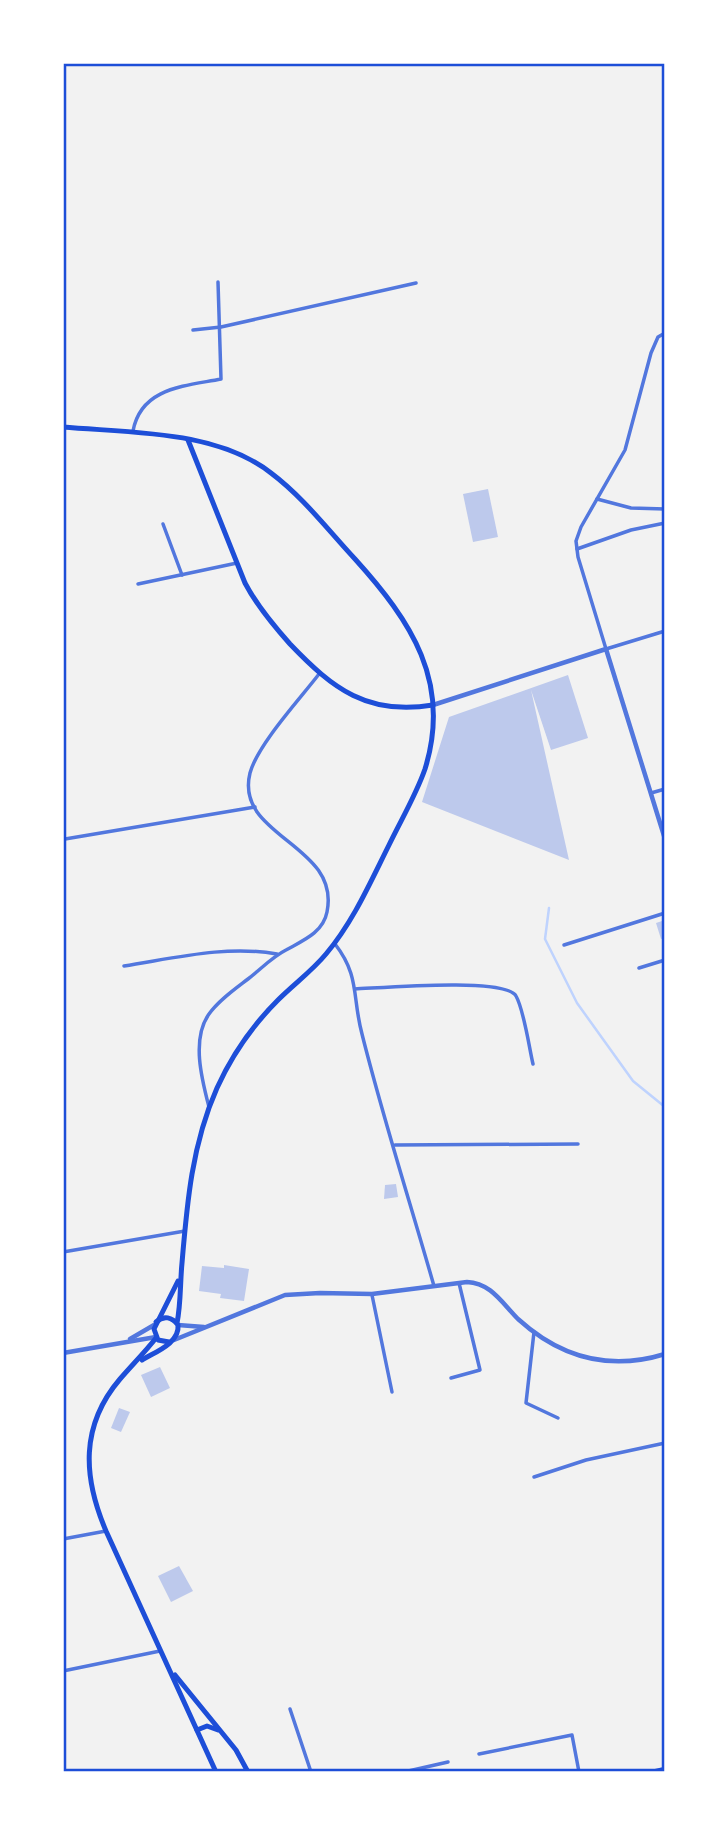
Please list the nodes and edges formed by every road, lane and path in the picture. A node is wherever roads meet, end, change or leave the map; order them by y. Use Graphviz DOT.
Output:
graph roads {
  1 [pos="218,282"];
  2 [pos="416,283"];
  3 [pos="221,327"];
  4 [pos="193,330"];
  5 [pos="665,333"];
  6 [pos="63,427"];
  7 [pos="133,434"];
  8 [pos="188,440"];
  9 [pos="597,499"];
  10 [pos="665,509"];
  11 [pos="665,523"];
  12 [pos="163,524"];
  13 [pos="577,549"];
  14 [pos="237,563"];
  15 [pos="182,575"];
  16 [pos="138,584"];
  17 [pos="665,631"];
  18 [pos="606,649"];
  19 [pos="320,674"];
  20 [pos="433,705"];
  21 [pos="665,789"];
  22 [pos="650,793"];
  23 [pos="255,807"];
  24 [pos="65,839"];
  25 [pos="665,839"];
  26 [pos="665,913"];
  27 [pos="335,943"];
  28 [pos="564,945"];
  29 [pos="277,954"];
  30 [pos="665,960"];
  31 [pos="124,966"];
  32 [pos="639,968"];
  33 [pos="355,989"];
  34 [pos="533,1065"];
  35 [pos="208,1107"];
  36 [pos="578,1144"];
  37 [pos="394,1145"];
  38 [pos="185,1231"];
  39 [pos="63,1252"];
  40 [pos="181,1275"];
  41 [pos="459,1282"];
  42 [pos="434,1286"];
  43 [pos="372,1294"];
  44 [pos="155,1324"];
  45 [pos="177,1324"];
  46 [pos="208,1327"];
  47 [pos="535,1331"];
  48 [pos="156,1338"];
  49 [pos="126,1341"];
  50 [pos="171,1341"];
  51 [pos="63,1353"];
  52 [pos="665,1354"];
  53 [pos="136,1363"];
  54 [pos="451,1378"];
  55 [pos="392,1392"];
  56 [pos="558,1418"];
  57 [pos="665,1443"];
  58 [pos="534,1477"];
  59 [pos="106,1531"];
  60 [pos="63,1539"];
  61 [pos="161,1651"];
  62 [pos="168,1667"];
  63 [pos="63,1671"];
  64 [pos="290,1709"];
  65 [pos="197,1730"];
  66 [pos="221,1731"];
  67 [pos="479,1754"];
  68 [pos="448,1762"];
  69 [pos="665,1769"];
  70 [pos="216,1772"];
  71 [pos="248,1772"];
  72 [pos="311,1772"];
  73 [pos="404,1772"];
  74 [pos="579,1772"];
  75 [pos="652,1772"];
  1 -- 3 [label="street"];
  2 -- 3 [label="street"];
  3 -- 4 [label="street"];
  3 -- 7 [label="street"];
  5 -- 9 [label="street"];
  6 -- 7 [label="main road"];
  7 -- 8 [label="main road"];
  8 -- 14 [label="main road"];
  8 -- 20 [label="main road"];
  9 -- 10 [label="street"];
  9 -- 13 [label="street"];
  11 -- 13 [label="street"];
  12 -- 15 [label="street"];
  13 -- 18 [label="street"];
  14 -- 15 [label="street"];
  14 -- 19 [label="main road"];
  15 -- 16 [label="street"];
  17 -- 18 [label="street"];
  18 -- 20 [label="street"];
  18 -- 22 [label="street"];
  19 -- 20 [label="main road"];
  19 -- 23 [label="street"];
  20 -- 27 [label="main road"];
  21 -- 22 [label="street"];
  22 -- 25 [label="street"];
  23 -- 24 [label="street"];
  23 -- 29 [label="street"];
  26 -- 28 [label="street"];
  27 -- 33 [label="street"];
  27 -- 35 [label="main road"];
  29 -- 31 [label="street"];
  29 -- 35 [label="street"];
  30 -- 32 [label="street"];
  33 -- 34 [label="street"];
  33 -- 37 [label="street"];
  35 -- 38 [label="main road"];
  36 -- 37 [label="street"];
  37 -- 42 [label="street"];
  38 -- 39 [label="street"];
  38 -- 40 [label="main road"];
  40 -- 44 [label="main road"];
  40 -- 45 [label="main road"];
  41 -- 42 [label="street"];
  41 -- 47 [label="street"];
  41 -- 54 [label="street"];
  42 -- 43 [label="street"];
  43 -- 46 [label="street"];
  43 -- 55 [label="street"];
  44 -- 45 [label="main road"];
  44 -- 48 [label="main road"];
  44 -- 49 [label="street"];
  45 -- 46 [label="street"];
  45 -- 50 [label="main road"];
  46 -- 50 [label="street"];
  47 -- 52 [label="street"];
  47 -- 56 [label="street"];
  48 -- 49 [label="street"];
  48 -- 50 [label="main road"];
  48 -- 53 [label="main road"];
  49 -- 51 [label="street"];
  50 -- 53 [label="main road"];
  53 -- 59 [label="main road"];
  57 -- 58 [label="street"];
  59 -- 60 [label="street"];
  59 -- 61 [label="main road"];
  61 -- 62 [label="main road"];
  61 -- 63 [label="street"];
  62 -- 65 [label="main road"];
  62 -- 66 [label="main road"];
  64 -- 72 [label="street"];
  65 -- 66 [label="main road"];
  65 -- 70 [label="main road"];
  66 -- 71 [label="main road"];
  67 -- 74 [label="street"];
  68 -- 73 [label="street"];
  69 -- 75 [label="main road"];
}
